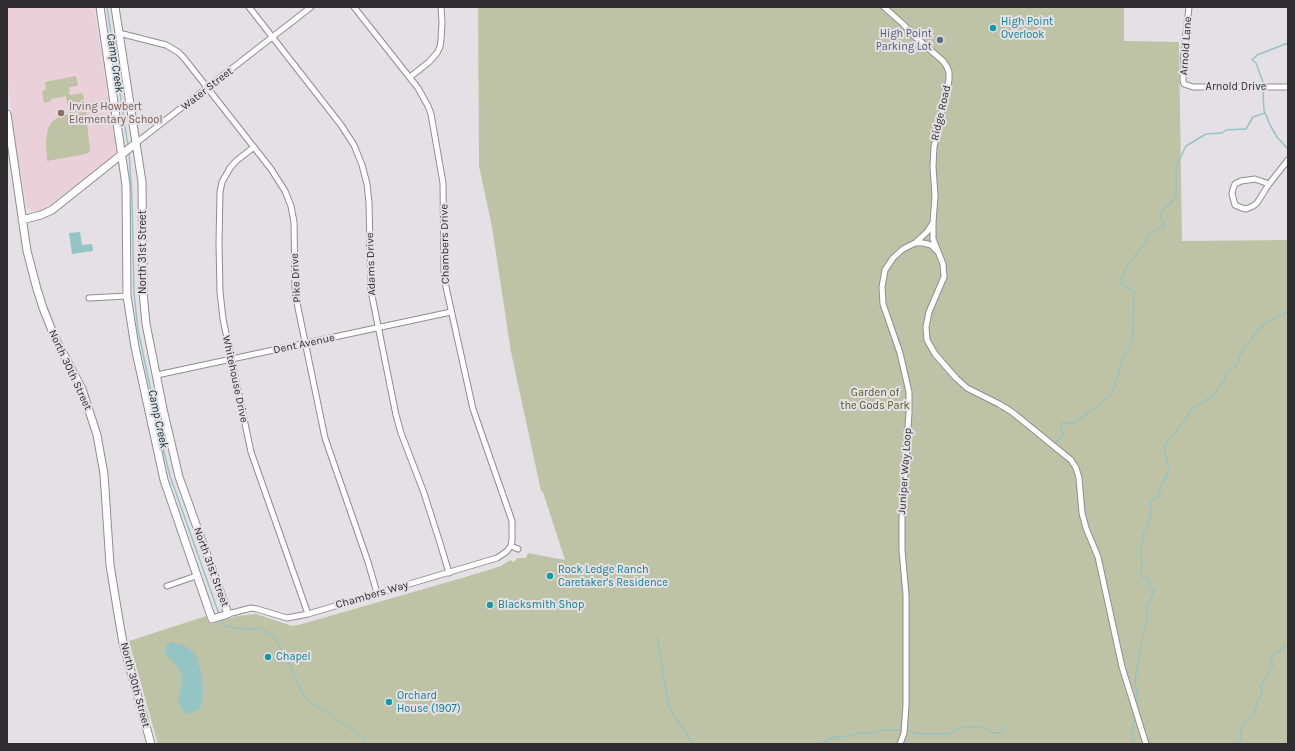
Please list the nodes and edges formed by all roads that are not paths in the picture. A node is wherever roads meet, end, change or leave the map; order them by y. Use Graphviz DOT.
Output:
graph roads {
  1 [pos="100,7"];
  2 [pos="115,7"];
  3 [pos="249,7"];
  4 [pos="310,7"];
  5 [pos="354,7"];
  6 [pos="442,7"];
  7 [pos="884,7"];
  8 [pos="1189,7"];
  9 [pos="119,33"];
  10 [pos="273,37"];
  11 [pos="410,77"];
  12 [pos="1184,84"];
  13 [pos="1288,87"];
  14 [pos="208,88"];
  15 [pos="7,114"];
  16 [pos="136,143"];
  17 [pos="254,147"];
  18 [pos="122,155"];
  19 [pos="1288,160"];
  20 [pos="1269,184"];
  21 [pos="22,220"];
  22 [pos="933,223"];
  23 [pos="915,244"];
  24 [pos="937,251"];
  25 [pos="127,296"];
  26 [pos="89,298"];
  27 [pos="451,312"];
  28 [pos="378,328"];
  29 [pos="305,344"];
  30 [pos="231,359"];
  31 [pos="157,375"];
  32 [pos="511,546"];
  33 [pos="518,549"];
  34 [pos="449,573"];
  35 [pos="196,576"];
  36 [pos="167,586"];
  37 [pos="377,593"];
  38 [pos="228,614"];
  39 [pos="308,614"];
  40 [pos="151,744"];
  41 [pos="900,744"];
  42 [pos="1146,744"];
  1 -- 18 [label="main road, North 31st Street"];
  2 -- 9 [label="main road, North 31st Street"];
  3 -- 10 [label="street, Adams Drive"];
  4 -- 10 [label="street, Water Street"];
  5 -- 11 [label="street, Chambers Drive"];
  6 -- 11 [label="street"];
  7 -- 22 [label="street, Ridge Road"];
  8 -- 12 [label="street, Arnold Lane"];
  9 -- 14 [label="street, Pike Drive"];
  9 -- 16 [label="main road, North 31st Street"];
  10 -- 14 [label="street, Water Street"];
  10 -- 28 [label="street, Adams Drive"];
  11 -- 27 [label="street, Chambers Drive"];
  12 -- 13 [label="street, Arnold Drive"];
  14 -- 16 [label="street, Water Street"];
  14 -- 17 [label="street, Pike Drive"];
  15 -- 21 [label="main road, North 30th Street"];
  16 -- 18 [label="main road, Water Street"];
  16 -- 31 [label="main road, North 31st Street"];
  17 -- 29 [label="street, Pike Drive"];
  17 -- 30 [label="street, Whitehouse Drive"];
  18 -- 21 [label="main road, Water Street"];
  18 -- 25 [label="main road, North 31st Street"];
  19 -- 20 [label="street"];
  20 -- 20 [label="street"];
  21 -- 40 [label="main road, North 30th Street"];
  22 -- 23 [label="street"];
  22 -- 24 [label="street, Ridge Road"];
  23 -- 24 [label="street"];
  23 -- 41 [label="street, Juniper Way Loop"];
  24 -- 42 [label="street"];
  25 -- 26 [label="street"];
  25 -- 35 [label="main road, North 31st Street"];
  27 -- 28 [label="street, Dent Avenue"];
  27 -- 32 [label="street, Chambers Drive"];
  28 -- 29 [label="street, Dent Avenue"];
  28 -- 34 [label="street, Adams Drive"];
  29 -- 30 [label="street, Dent Avenue"];
  29 -- 37 [label="street, Pike Drive"];
  30 -- 31 [label="street, Dent Avenue"];
  30 -- 39 [label="street, Whitehouse Drive"];
  31 -- 38 [label="main road, North 31st Street"];
  32 -- 33 [label="street"];
  32 -- 34 [label="street, Chambers Way"];
  34 -- 37 [label="street, Chambers Way"];
  35 -- 36 [label="street"];
  35 -- 38 [label="main road, North 31st Street"];
  37 -- 39 [label="street, Chambers Way"];
  38 -- 39 [label="street, Chambers Way"];
}
